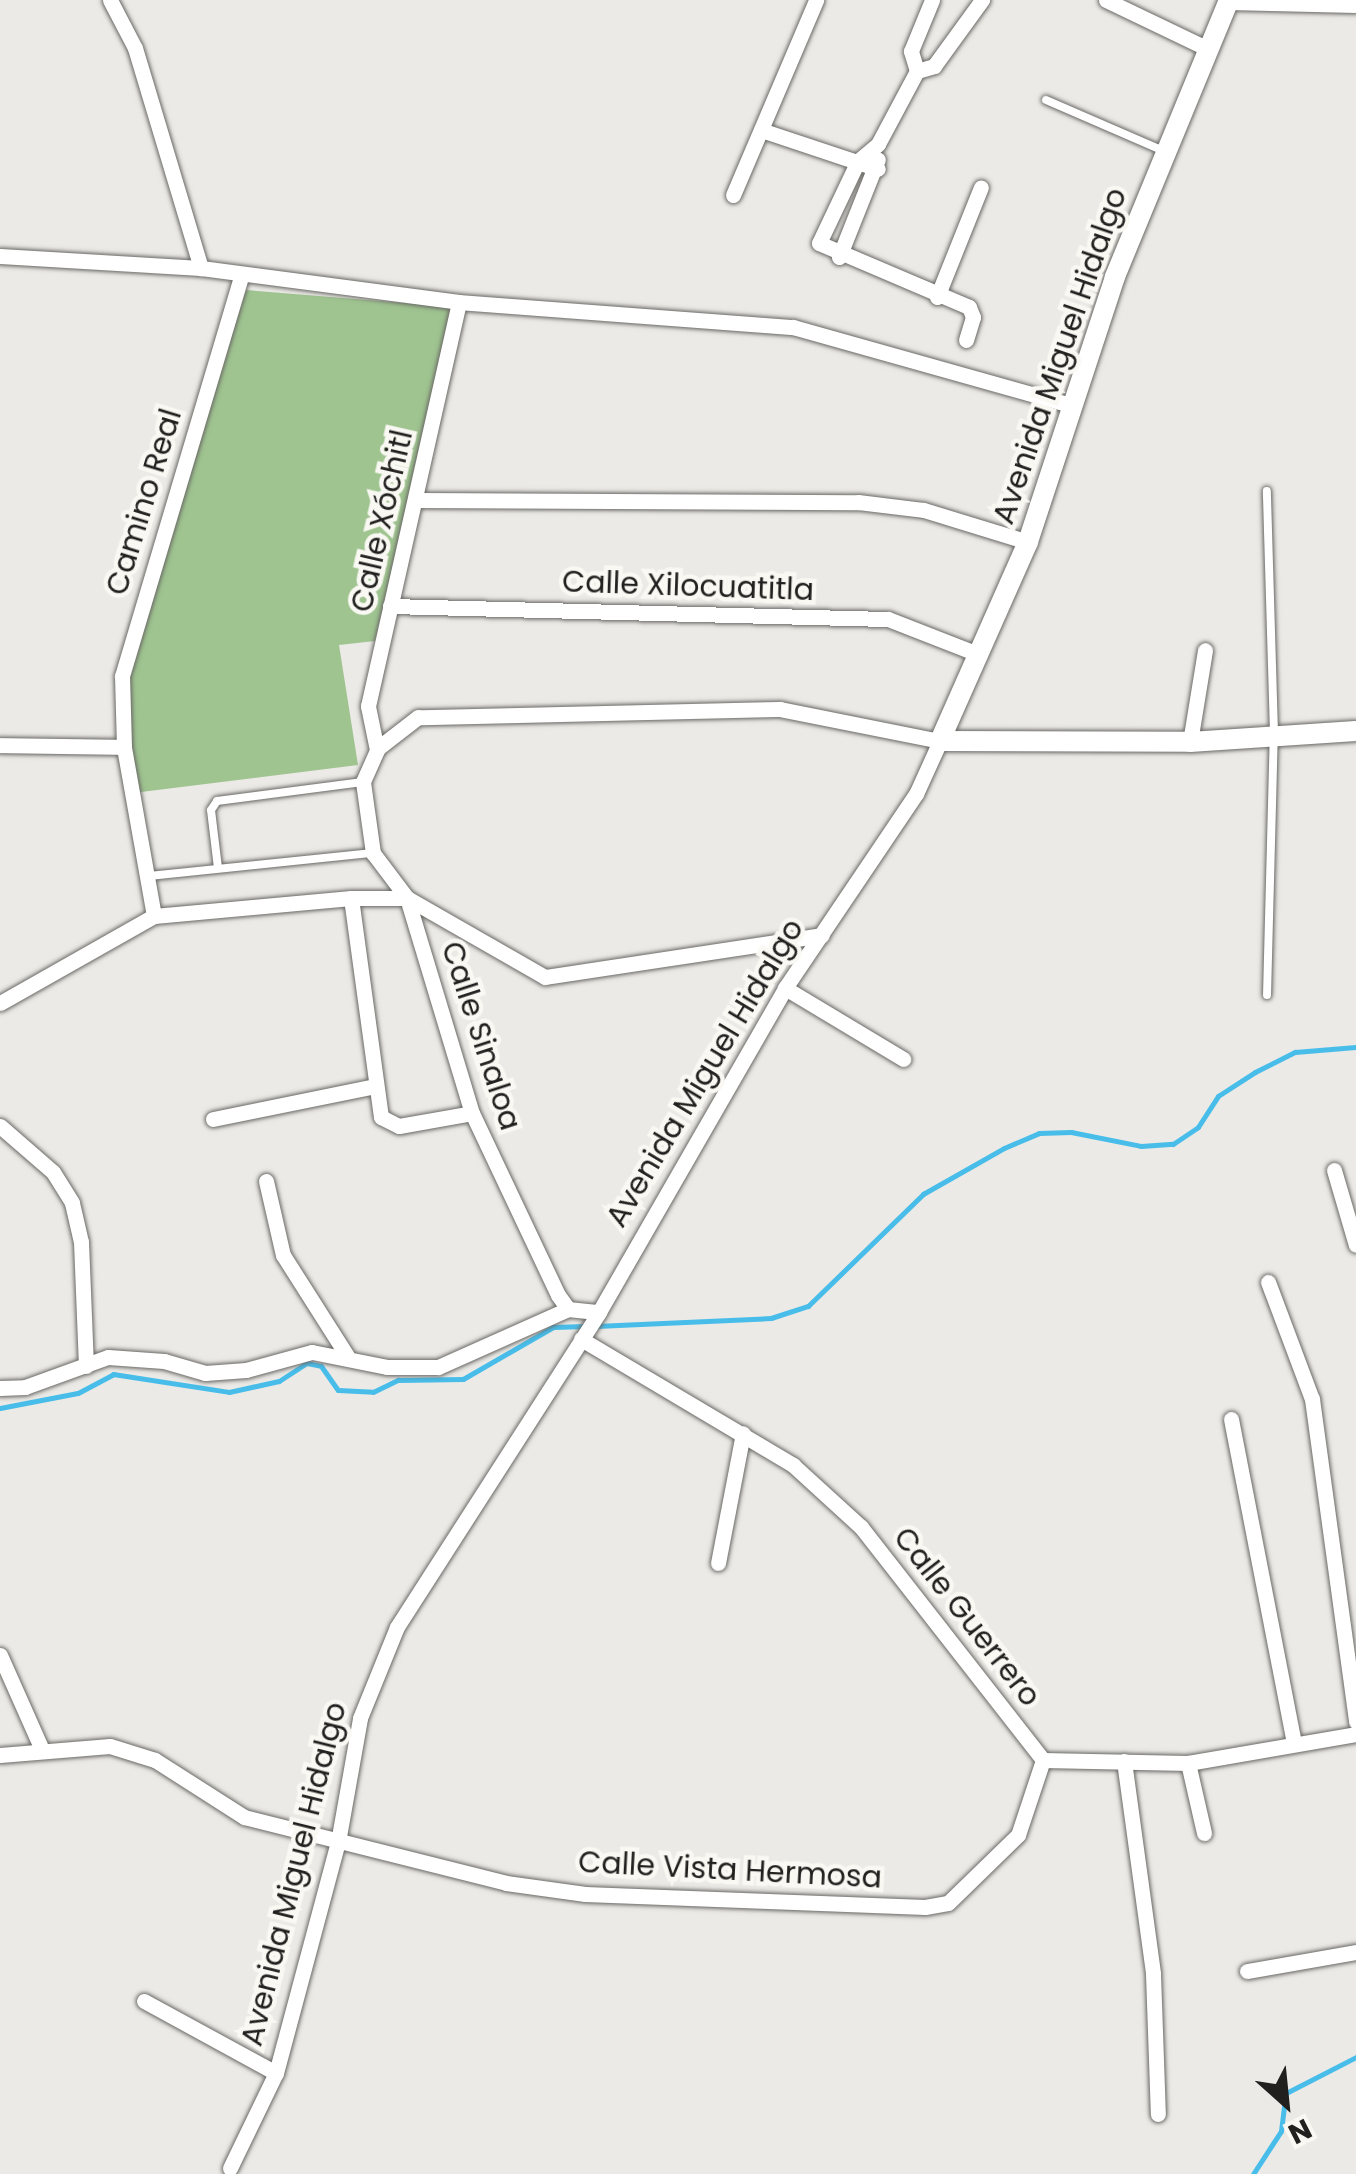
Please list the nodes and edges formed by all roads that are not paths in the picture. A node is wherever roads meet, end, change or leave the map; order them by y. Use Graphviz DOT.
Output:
graph roads {
  1 [pos="110,0"];
  2 [pos="816,0"];
  3 [pos="932,0"];
  4 [pos="982,0"];
  5 [pos="1106,0"];
  6 [pos="1228,1"];
  7 [pos="1301,1"];
  8 [pos="1356,4"];
  9 [pos="1206,48"];
  10 [pos="917,71"];
  11 [pos="1046,100"];
  12 [pos="761,130"];
  13 [pos="878,144"];
  14 [pos="1164,151"];
  15 [pos="858,161"];
  16 [pos="878,169"];
  17 [pos="981,187"];
  18 [pos="733,195"];
  19 [pos="0,256"];
  20 [pos="839,257"];
  21 [pos="201,268"];
  22 [pos="240,276"];
  23 [pos="937,297"];
  24 [pos="459,302"];
  25 [pos="966,340"];
  26 [pos="1072,405"];
  27 [pos="1268,491"];
  28 [pos="416,500"];
  29 [pos="1028,542"];
  30 [pos="390,606"];
  31 [pos="1205,650"];
  32 [pos="978,654"];
  33 [pos="1356,731"];
  34 [pos="1274,733"];
  35 [pos="940,741"];
  36 [pos="1190,742"];
  37 [pos="0,745"];
  38 [pos="124,746"];
  39 [pos="378,749"];
  40 [pos="363,782"];
  41 [pos="373,852"];
  42 [pos="218,868"];
  43 [pos="146,876"];
  44 [pos="352,898"];
  45 [pos="407,898"];
  46 [pos="154,916"];
  47 [pos="822,934"];
  48 [pos="785,988"];
  49 [pos="1267,995"];
  50 [pos="0,1003"];
  51 [pos="904,1059"];
  52 [pos="375,1086"];
  53 [pos="472,1114"];
  54 [pos="213,1119"];
  55 [pos="0,1126"];
  56 [pos="1334,1170"];
  57 [pos="266,1181"];
  58 [pos="1356,1245"];
  59 [pos="1268,1282"];
  60 [pos="568,1309"];
  61 [pos="599,1312"];
  62 [pos="581,1339"];
  63 [pos="347,1356"];
  64 [pos="86,1366"];
  65 [pos="0,1388"];
  66 [pos="1230,1419"];
  67 [pos="742,1433"];
  68 [pos="718,1563"];
  69 [pos="0,1655"];
  70 [pos="1356,1722"];
  71 [pos="1356,1734"];
  72 [pos="1294,1742"];
  73 [pos="42,1750"];
  74 [pos="0,1755"];
  75 [pos="1043,1760"];
  76 [pos="1124,1761"];
  77 [pos="1188,1763"];
  78 [pos="1204,1833"];
  79 [pos="338,1842"];
  80 [pos="1356,1952"];
  81 [pos="1247,1971"];
  82 [pos="144,2001"];
  83 [pos="276,2074"];
  84 [pos="1158,2114"];
  85 [pos="230,2168"];
  1 -- 21 [label="street"];
  2 -- 12 [label="street"];
  3 -- 10 [label="street"];
  4 -- 10 [label="street"];
  5 -- 9 [label="street"];
  6 -- 7 [label="street"];
  6 -- 9 [label="street, Avenida Miguel Hidalgo"];
  7 -- 8 [label="street"];
  9 -- 14 [label="street, Avenida Miguel Hidalgo"];
  10 -- 13 [label="street"];
  11 -- 14 [label="lane"];
  12 -- 15 [label="street"];
  12 -- 18 [label="street"];
  13 -- 15 [label="street"];
  13 -- 16 [label="street"];
  14 -- 26 [label="street, Avenida Miguel Hidalgo"];
  15 -- 16 [label="street"];
  15 -- 20 [label="street"];
  16 -- 20 [label="street"];
  17 -- 23 [label="street"];
  19 -- 21 [label="street"];
  20 -- 23 [label="street"];
  21 -- 22 [label="street"];
  22 -- 24 [label="street"];
  22 -- 38 [label="street, Camino Real"];
  23 -- 25 [label="street"];
  24 -- 26 [label="street"];
  24 -- 28 [label="street, Calle Xóchitl"];
  26 -- 29 [label="street, Avenida Miguel Hidalgo"];
  27 -- 34 [label="lane"];
  28 -- 29 [label="street"];
  28 -- 30 [label="street, Calle Xóchitl"];
  29 -- 32 [label="street, Avenida Miguel Hidalgo"];
  30 -- 32 [label="street, Calle Xilocuatitla"];
  30 -- 39 [label="street, Calle Xóchitl"];
  31 -- 36 [label="street"];
  32 -- 35 [label="street, Avenida Miguel Hidalgo"];
  33 -- 34 [label="street"];
  34 -- 36 [label="street"];
  34 -- 49 [label="lane"];
  35 -- 36 [label="street"];
  35 -- 39 [label="street"];
  35 -- 47 [label="street, Avenida Miguel Hidalgo"];
  37 -- 38 [label="street"];
  38 -- 43 [label="street, Camino Real"];
  39 -- 40 [label="street"];
  40 -- 41 [label="street, Calle Sinaloa"];
  40 -- 42 [label="lane"];
  41 -- 42 [label="lane"];
  41 -- 45 [label="street, Calle Sinaloa"];
  42 -- 43 [label="lane"];
  43 -- 46 [label="street, Camino Real"];
  44 -- 45 [label="street"];
  44 -- 46 [label="street"];
  44 -- 52 [label="street"];
  45 -- 47 [label="street"];
  45 -- 53 [label="street, Calle Sinaloa"];
  46 -- 50 [label="street"];
  47 -- 48 [label="street, Avenida Miguel Hidalgo"];
  48 -- 51 [label="street"];
  48 -- 61 [label="street, Avenida Miguel Hidalgo"];
  52 -- 53 [label="street"];
  52 -- 54 [label="street"];
  53 -- 60 [label="street, Calle Sinaloa"];
  55 -- 64 [label="street"];
  56 -- 58 [label="street"];
  57 -- 63 [label="street"];
  59 -- 70 [label="street"];
  60 -- 61 [label="street"];
  60 -- 63 [label="street"];
  61 -- 62 [label="street, Avenida Miguel Hidalgo"];
  62 -- 67 [label="street, Calle Guerrero"];
  62 -- 79 [label="street, Avenida Miguel Hidalgo"];
  63 -- 64 [label="street"];
  64 -- 65 [label="street"];
  66 -- 72 [label="street"];
  67 -- 68 [label="street"];
  67 -- 75 [label="street, Calle Guerrero"];
  69 -- 73 [label="street"];
  71 -- 72 [label="street"];
  72 -- 77 [label="street"];
  73 -- 74 [label="street"];
  73 -- 79 [label="street, Calle Vista Hermosa"];
  75 -- 76 [label="street"];
  75 -- 79 [label="street, Calle Vista Hermosa"];
  76 -- 77 [label="street"];
  76 -- 84 [label="street"];
  77 -- 78 [label="street"];
  79 -- 83 [label="street, Avenida Miguel Hidalgo"];
  80 -- 81 [label="street"];
  82 -- 83 [label="street"];
  83 -- 85 [label="street, Avenida Miguel Hidalgo"];
}
